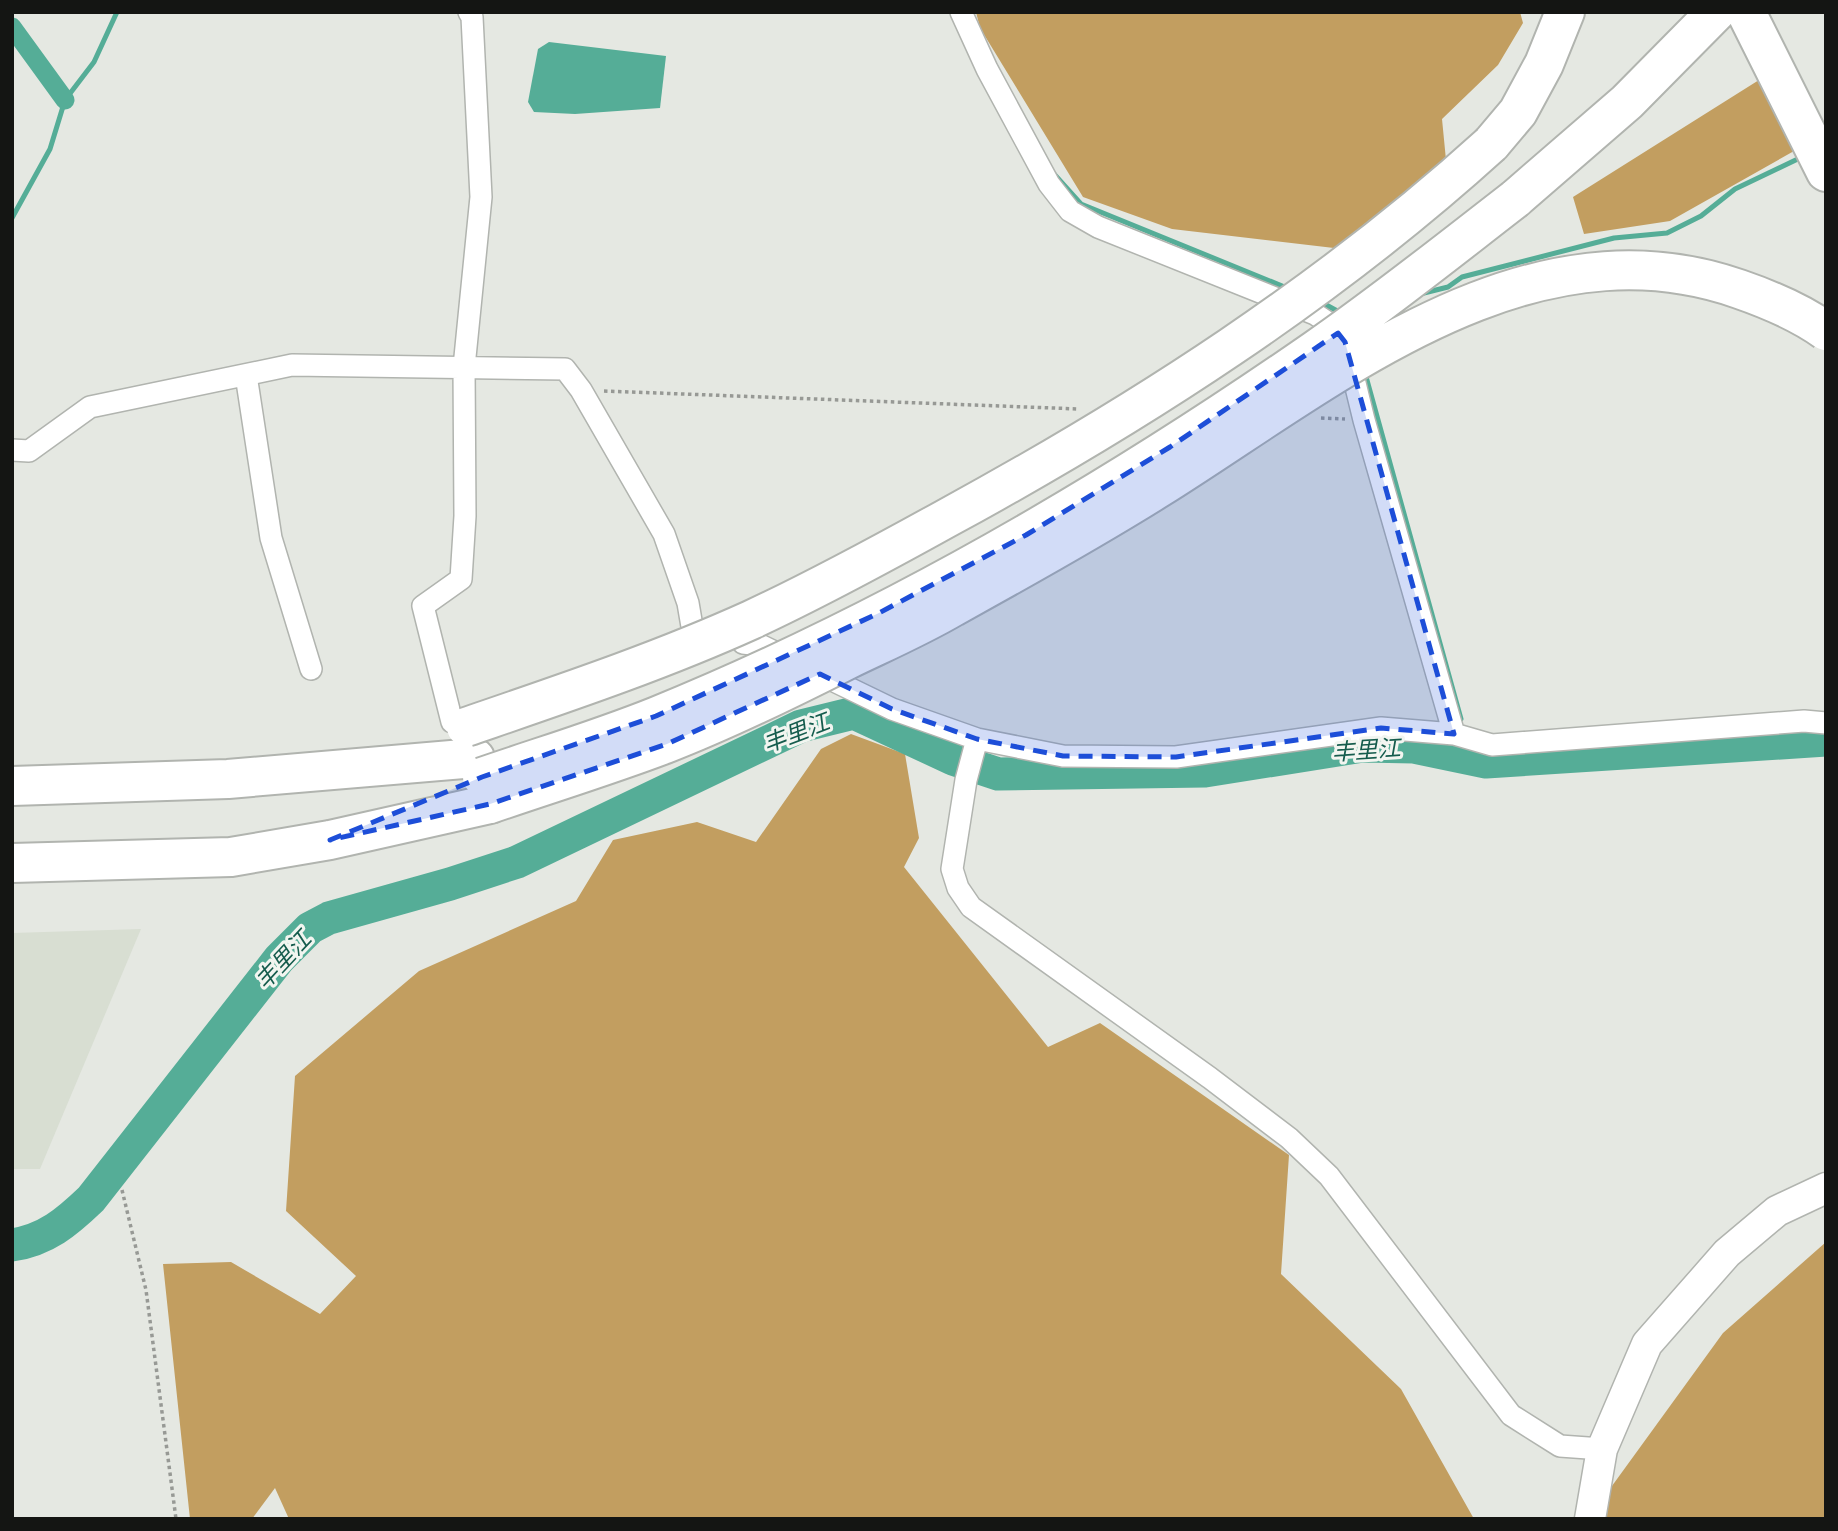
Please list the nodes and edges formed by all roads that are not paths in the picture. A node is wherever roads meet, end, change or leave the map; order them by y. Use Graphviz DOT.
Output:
graph roads {
  1 [pos="469,12"];
  2 [pos="961,12"];
  3 [pos="1565,12"];
  4 [pos="1689,12"];
  5 [pos="1716,12"];
  6 [pos="1746,12"];
  7 [pos="1826,172"];
  8 [pos="1508,191"];
  9 [pos="1826,331"];
  10 [pos="464,367"];
  11 [pos="246,375"];
  12 [pos="12,450"];
  13 [pos="743,643"];
  14 [pos="695,644"];
  15 [pos="311,669"];
  16 [pos="1826,723"];
  17 [pos="1454,734"];
  18 [pos="976,743"];
  19 [pos="473,758"];
  20 [pos="12,786"];
  21 [pos="12,863"];
  22 [pos="1826,1188"];
  23 [pos="1602,1449"];
  24 [pos="1591,1519"];
  1 -- 10 [label="street"];
  2 -- 17 [label="street"];
  3 -- 19 [label="highway, bridge"];
  4 -- 8 [label="highway"];
  5 -- 8 [label="highway"];
  6 -- 7 [label="highway"];
  8 -- 19 [label="highway"];
  9 -- 19 [label="highway, bridge"];
  10 -- 11 [label="street"];
  10 -- 14 [label="street"];
  10 -- 19 [label="street"];
  11 -- 12 [label="street"];
  11 -- 15 [label="street"];
  13 -- 18 [label="street"];
  16 -- 17 [label="street"];
  17 -- 18 [label="street"];
  18 -- 23 [label="street"];
  19 -- 20 [label="highway"];
  19 -- 21 [label="highway"];
  22 -- 23 [label="street"];
  23 -- 24 [label="street"];
}
